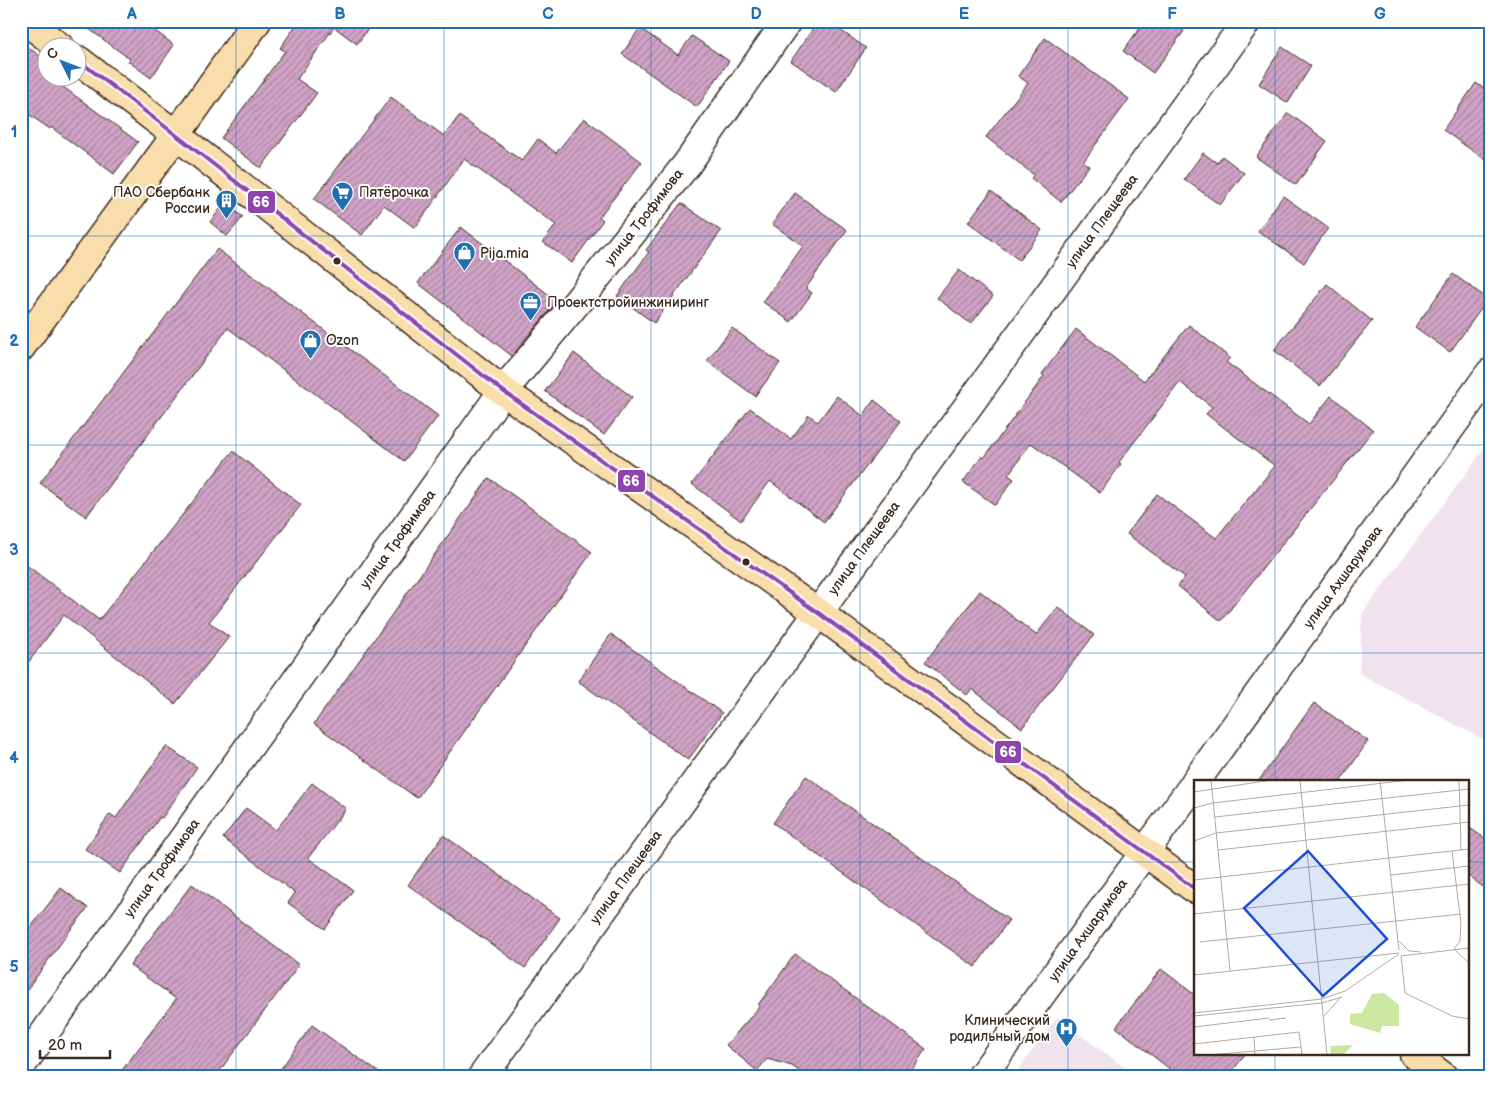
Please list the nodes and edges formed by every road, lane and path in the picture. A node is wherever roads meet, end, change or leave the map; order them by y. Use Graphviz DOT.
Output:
graph roads {
  1 [pos="26,21"];
  2 [pos="257,21"];
  3 [pos="787,21"];
  4 [pos="1247,21"];
  5 [pos="48,38"];
  6 [pos="88,68"];
  7 [pos="176,135"];
  8 [pos="21,347"];
  9 [pos="1490,373"];
  10 [pos="503,391"];
  11 [pos="818,612"];
  12 [pos="1196,780"];
  13 [pos="1194,783"];
  14 [pos="1145,852"];
  15 [pos="1194,888"];
  16 [pos="1417,1056"];
  17 [pos="21,1066"];
  18 [pos="482,1077"];
  19 [pos="981,1077"];
  20 [pos="1444,1077"];
  1 -- 5 [label="main road"];
  2 -- 7 [label="main road"];
  3 -- 10 [label="street, улица Трофимова"];
  4 -- 11 [label="street, улица Плещеева"];
  6 -- 7 [label="main road"];
  7 -- 8 [label="main road"];
  7 -- 10 [label="main road"];
  9 -- 12 [label="street, улица Ахшарумова"];
  10 -- 11 [label="main road"];
  10 -- 17 [label="street, улица Трофимова"];
  11 -- 14 [label="main road"];
  11 -- 18 [label="street, улица Плещеева"];
  13 -- 14 [label="street, улица Ахшарумова"];
  14 -- 15 [label="main road"];
  14 -- 19 [label="street, улица Ахшарумова"];
  16 -- 20 [label="main road"];
}
